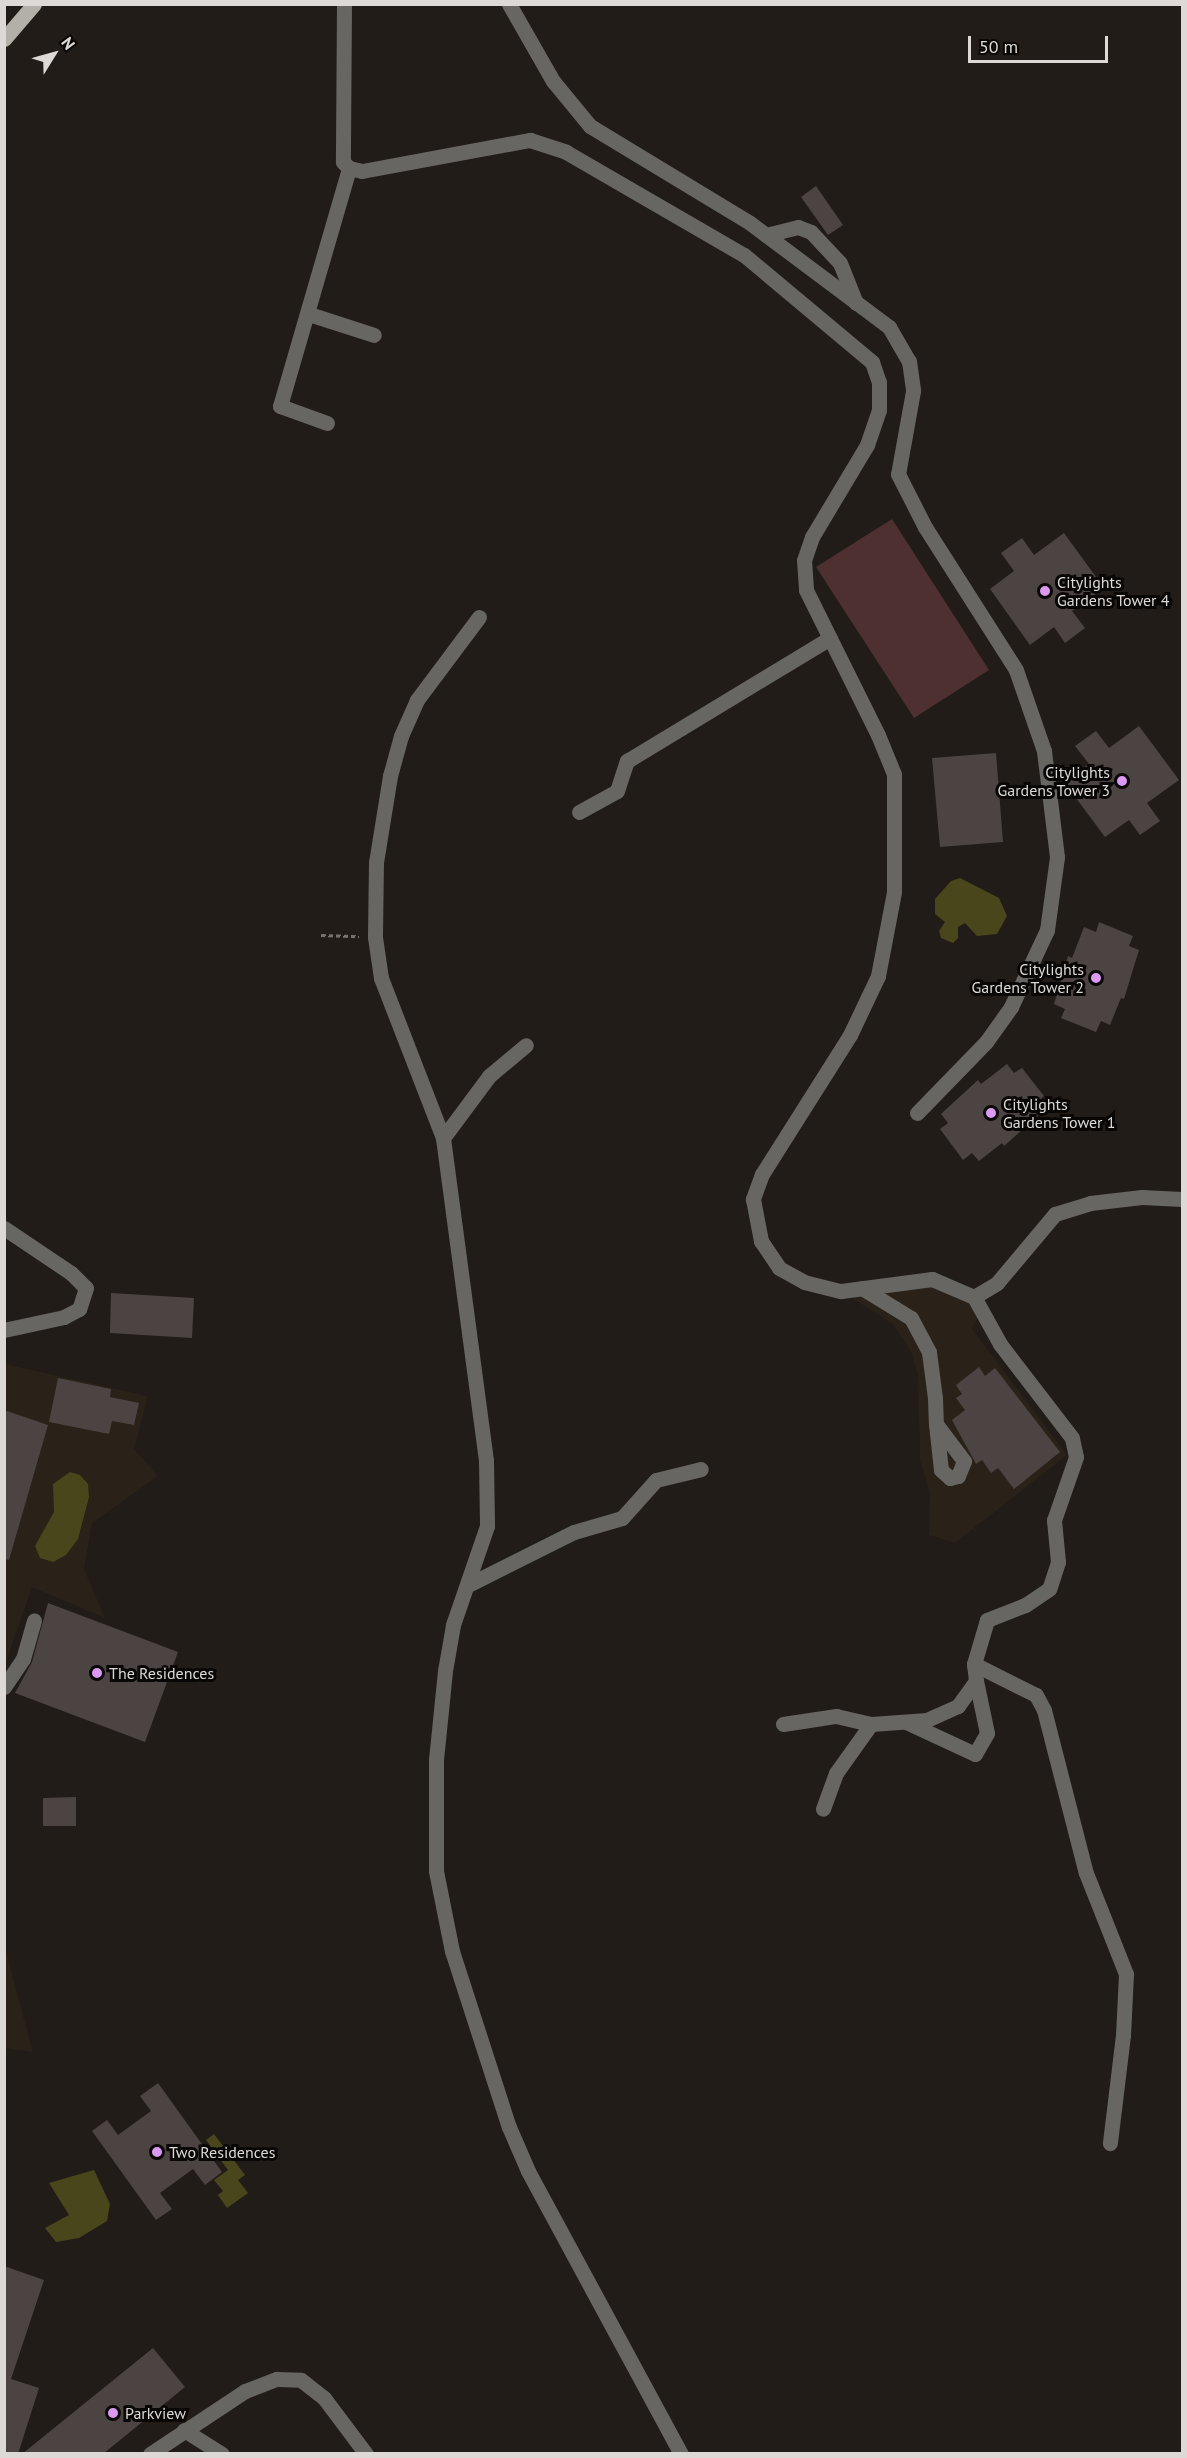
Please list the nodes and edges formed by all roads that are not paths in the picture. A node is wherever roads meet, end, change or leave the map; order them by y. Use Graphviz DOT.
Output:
graph roads {
  1 [pos="34,4"];
  2 [pos="344,4"];
  3 [pos="508,4"];
  4 [pos="4,39"];
  5 [pos="349,168"];
  6 [pos="766,235"];
  7 [pos="856,303"];
  8 [pos="309,314"];
  9 [pos="374,335"];
  10 [pos="327,423"];
  11 [pos="479,617"];
  12 [pos="830,638"];
  13 [pos="579,812"];
  14 [pos="526,1045"];
  15 [pos="917,1113"];
  16 [pos="443,1138"];
  17 [pos="1182,1199"];
  18 [pos="4,1228"];
  19 [pos="862,1287"];
  20 [pos="974,1297"];
  21 [pos="4,1330"];
  22 [pos="936,1424"];
  23 [pos="956,1454"];
  24 [pos="940,1463"];
  25 [pos="701,1469"];
  26 [pos="470,1584"];
  27 [pos="34,1621"];
  28 [pos="974,1664"];
  29 [pos="976,1681"];
  30 [pos="4,1687"];
  31 [pos="902,1720"];
  32 [pos="783,1724"];
  33 [pos="872,1724"];
  34 [pos="823,1809"];
  35 [pos="1110,2143"];
  36 [pos="184,2430"];
  37 [pos="150,2454"];
  38 [pos="222,2454"];
  39 [pos="366,2454"];
  40 [pos="681,2454"];
  1 -- 4 [label="main road"];
  2 -- 5 [label="street"];
  3 -- 6 [label="street"];
  5 -- 8 [label="street"];
  5 -- 12 [label="street"];
  6 -- 7 [label="street"];
  6 -- 7 [label="street"];
  7 -- 15 [label="street"];
  8 -- 9 [label="street"];
  8 -- 10 [label="street"];
  11 -- 16 [label="street"];
  12 -- 13 [label="street"];
  12 -- 19 [label="street"];
  14 -- 16 [label="street"];
  16 -- 26 [label="street"];
  17 -- 20 [label="street"];
  18 -- 21 [label="street"];
  19 -- 20 [label="street"];
  19 -- 22 [label="street"];
  20 -- 28 [label="street"];
  22 -- 23 [label="street"];
  22 -- 24 [label="street"];
  23 -- 24 [label="street"];
  23 -- 24 [label="street"];
  25 -- 26 [label="street"];
  26 -- 40 [label="street"];
  27 -- 30 [label="street"];
  28 -- 29 [label="street"];
  28 -- 35 [label="street"];
  29 -- 31 [label="street"];
  29 -- 31 [label="street"];
  31 -- 33 [label="street"];
  32 -- 33 [label="street"];
  33 -- 34 [label="street"];
  36 -- 37 [label="street"];
  36 -- 38 [label="street"];
  36 -- 39 [label="street"];
}
